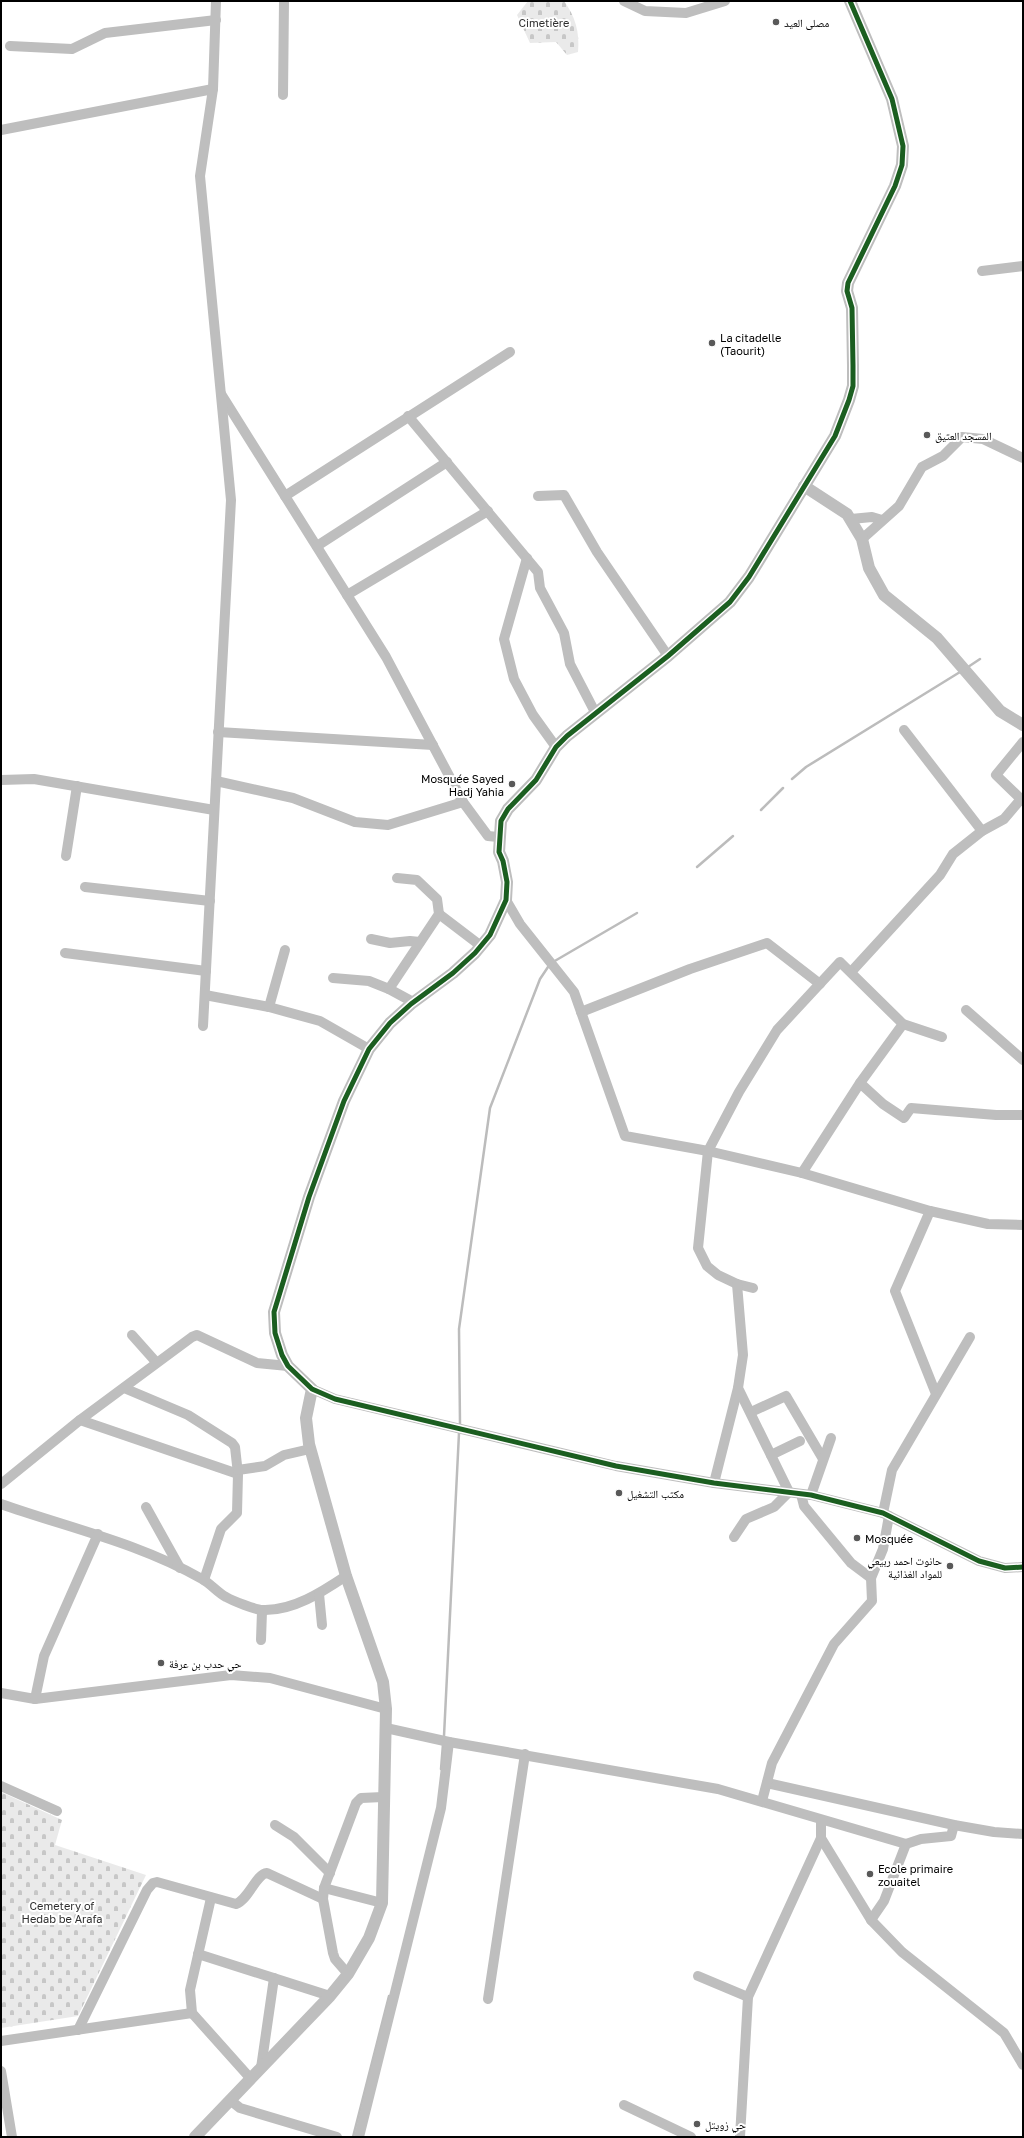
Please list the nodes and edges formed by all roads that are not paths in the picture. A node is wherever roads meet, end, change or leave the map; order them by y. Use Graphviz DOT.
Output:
graph roads {
  1 [pos="216,1"];
  2 [pos="284,1"];
  3 [pos="624,1"];
  4 [pos="725,1"];
  5 [pos="850,1"];
  6 [pos="216,20"];
  7 [pos="10,46"];
  8 [pos="213,89"];
  9 [pos="283,95"];
  10 [pos="1,130"];
  11 [pos="1023,266"];
  12 [pos="982,271"];
  13 [pos="510,352"];
  14 [pos="220,392"];
  15 [pos="408,416"];
  16 [pos="1023,458"];
  17 [pos="447,462"];
  18 [pos="804,486"];
  19 [pos="285,496"];
  20 [pos="538,496"];
  21 [pos="488,510"];
  22 [pos="851,519"];
  23 [pos="882,520"];
  24 [pos="862,539"];
  25 [pos="317,546"];
  26 [pos="527,558"];
  27 [pos="347,595"];
  28 [pos="668,656"];
  29 [pos="596,714"];
  30 [pos="1023,725"];
  31 [pos="904,730"];
  32 [pos="218,732"];
  33 [pos="1023,742"];
  34 [pos="433,745"];
  35 [pos="556,747"];
  36 [pos="1,780"];
  37 [pos="216,781"];
  38 [pos="77,786"];
  39 [pos="1022,800"];
  40 [pos="463,802"];
  41 [pos="214,810"];
  42 [pos="982,831"];
  43 [pos="498,837"];
  44 [pos="66,856"];
  45 [pos="397,878"];
  46 [pos="85,887"];
  47 [pos="506,900"];
  48 [pos="210,901"];
  49 [pos="439,914"];
  50 [pos="371,939"];
  51 [pos="420,942"];
  52 [pos="481,946"];
  53 [pos="285,950"];
  54 [pos="65,953"];
  55 [pos="206,970"];
  56 [pos="851,972"];
  57 [pos="332,978"];
  58 [pos="820,984"];
  59 [pos="389,989"];
  60 [pos="205,995"];
  61 [pos="413,1002"];
  62 [pos="269,1007"];
  63 [pos="966,1010"];
  64 [pos="581,1012"];
  65 [pos="903,1024"];
  66 [pos="203,1026"];
  67 [pos="942,1037"];
  68 [pos="369,1049"];
  69 [pos="1023,1060"];
  70 [pos="860,1083"];
  71 [pos="1023,1115"];
  72 [pos="708,1151"];
  73 [pos="802,1173"];
  74 [pos="930,1211"];
  75 [pos="1023,1224"];
  76 [pos="737,1284"];
  77 [pos="753,1288"];
  78 [pos="132,1335"];
  79 [pos="970,1337"];
  80 [pos="156,1362"];
  81 [pos="288,1366"];
  82 [pos="124,1388"];
  83 [pos="738,1388"];
  84 [pos="312,1389"];
  85 [pos="936,1394"];
  86 [pos="751,1412"];
  87 [pos="80,1420"];
  88 [pos="831,1438"];
  89 [pos="800,1441"];
  90 [pos="310,1449"];
  91 [pos="771,1455"];
  92 [pos="823,1459"];
  93 [pos="238,1472"];
  94 [pos="714,1483"];
  95 [pos="1,1484"];
  96 [pos="789,1492"];
  97 [pos="806,1495"];
  98 [pos="1,1504"];
  99 [pos="146,1507"];
  100 [pos="886,1514"];
  101 [pos="98,1534"];
  102 [pos="734,1537"];
  103 [pos="1023,1567"];
  104 [pos="180,1568"];
  105 [pos="346,1576"];
  106 [pos="871,1578"];
  107 [pos="204,1580"];
  108 [pos="319,1594"];
  109 [pos="262,1611"];
  110 [pos="322,1625"];
  111 [pos="261,1640"];
  112 [pos="1,1692"];
  113 [pos="35,1699"];
  114 [pos="386,1709"];
  115 [pos="386,1728"];
  116 [pos="450,1742"];
  117 [pos="525,1754"];
  118 [pos="767,1783"];
  119 [pos="1,1786"];
  120 [pos="383,1797"];
  121 [pos="762,1801"];
  122 [pos="57,1811"];
  123 [pos="821,1820"];
  124 [pos="275,1824"];
  125 [pos="954,1825"];
  126 [pos="1023,1834"];
  127 [pos="821,1838"];
  128 [pos="906,1844"];
  129 [pos="330,1873"];
  130 [pos="324,1888"];
  131 [pos="210,1898"];
  132 [pos="323,1899"];
  133 [pos="382,1902"];
  134 [pos="871,1920"];
  135 [pos="198,1954"];
  136 [pos="348,1974"];
  137 [pos="698,1976"];
  138 [pos="274,1978"];
  139 [pos="330,1996"];
  140 [pos="748,1997"];
  141 [pos="488,1999"];
  142 [pos="192,2013"];
  143 [pos="78,2030"];
  144 [pos="1,2041"];
  145 [pos="1023,2065"];
  146 [pos="261,2068"];
  147 [pos="1,2071"];
  148 [pos="251,2078"];
  149 [pos="230,2100"];
  150 [pos="624,2105"];
  151 [pos="12,2137"];
  152 [pos="195,2137"];
  153 [pos="337,2137"];
  154 [pos="359,2137"];
  155 [pos="691,2137"];
  156 [pos="740,2137"];
  1 -- 6 [label="street"];
  2 -- 9 [label="street"];
  3 -- 4 [label="street"];
  5 -- 18 [label="street"];
  6 -- 7 [label="street"];
  6 -- 8 [label="street"];
  8 -- 10 [label="street"];
  8 -- 14 [label="street"];
  11 -- 12 [label="street"];
  13 -- 15 [label="street"];
  14 -- 19 [label="street"];
  14 -- 32 [label="street"];
  15 -- 17 [label="street"];
  15 -- 19 [label="street"];
  16 -- 23 [label="street"];
  17 -- 21 [label="street"];
  17 -- 25 [label="street"];
  18 -- 22 [label="street"];
  18 -- 28 [label="street"];
  19 -- 25 [label="street"];
  20 -- 28 [label="street"];
  21 -- 26 [label="street"];
  21 -- 27 [label="street"];
  22 -- 23 [label="street"];
  22 -- 24 [label="street"];
  23 -- 24 [label="street"];
  24 -- 30 [label="street"];
  25 -- 27 [label="street"];
  26 -- 29 [label="street"];
  26 -- 35 [label="street"];
  27 -- 34 [label="street"];
  28 -- 29 [label="street"];
  29 -- 35 [label="street"];
  31 -- 42 [label="street"];
  32 -- 34 [label="street"];
  32 -- 37 [label="street"];
  33 -- 39 [label="street"];
  34 -- 40 [label="street"];
  35 -- 43 [label="street"];
  36 -- 38 [label="street"];
  37 -- 40 [label="street"];
  37 -- 41 [label="street"];
  38 -- 41 [label="street"];
  38 -- 44 [label="street"];
  39 -- 42 [label="street"];
  40 -- 43 [label="street"];
  41 -- 48 [label="street"];
  42 -- 56 [label="street"];
  43 -- 47 [label="street"];
  45 -- 49 [label="street"];
  46 -- 48 [label="street"];
  47 -- 52 [label="street"];
  47 -- 64 [label="street"];
  48 -- 55 [label="street"];
  49 -- 51 [label="street"];
  49 -- 52 [label="street"];
  50 -- 51 [label="street"];
  51 -- 59 [label="street"];
  52 -- 61 [label="street"];
  53 -- 62 [label="street"];
  54 -- 55 [label="street"];
  55 -- 60 [label="street"];
  56 -- 58 [label="street"];
  56 -- 65 [label="street"];
  57 -- 59 [label="street"];
  58 -- 64 [label="street"];
  58 -- 72 [label="street"];
  59 -- 61 [label="street"];
  60 -- 62 [label="street"];
  60 -- 66 [label="street"];
  61 -- 68 [label="street"];
  62 -- 68 [label="street"];
  63 -- 69 [label="street"];
  64 -- 72 [label="street"];
  65 -- 67 [label="street"];
  65 -- 70 [label="street"];
  68 -- 81 [label="street"];
  70 -- 71 [label="street"];
  70 -- 73 [label="street"];
  72 -- 73 [label="street"];
  72 -- 76 [label="street"];
  73 -- 74 [label="street"];
  74 -- 75 [label="street"];
  74 -- 85 [label="street"];
  76 -- 77 [label="street"];
  76 -- 83 [label="street"];
  78 -- 80 [label="street"];
  79 -- 85 [label="street"];
  80 -- 81 [label="street"];
  80 -- 82 [label="street"];
  81 -- 84 [label="street"];
  82 -- 87 [label="street"];
  82 -- 93 [label="street"];
  83 -- 86 [label="street"];
  83 -- 94 [label="street"];
  84 -- 90 [label="street"];
  84 -- 94 [label="street"];
  85 -- 100 [label="street"];
  86 -- 91 [label="street"];
  86 -- 92 [label="street"];
  87 -- 93 [label="street"];
  87 -- 95 [label="street"];
  88 -- 92 [label="street"];
  89 -- 91 [label="street"];
  90 -- 93 [label="street"];
  90 -- 105 [label="street"];
  91 -- 96 [label="street"];
  92 -- 97 [label="street"];
  93 -- 107 [label="street"];
  94 -- 96 [label="street"];
  96 -- 97 [label="street"];
  96 -- 102 [label="street"];
  97 -- 100 [label="street"];
  97 -- 106 [label="street"];
  98 -- 101 [label="street"];
  99 -- 104 [label="street"];
  100 -- 103 [label="street"];
  100 -- 106 [label="street"];
  101 -- 104 [label="street"];
  101 -- 113 [label="street"];
  104 -- 107 [label="street"];
  105 -- 108 [label="street"];
  105 -- 114 [label="street"];
  106 -- 118 [label="street"];
  107 -- 109 [label="street"];
  108 -- 109 [label="street"];
  108 -- 110 [label="street"];
  109 -- 111 [label="street"];
  112 -- 113 [label="street"];
  113 -- 114 [label="street"];
  114 -- 115 [label="street"];
  115 -- 116 [label="street"];
  115 -- 120 [label="street"];
  116 -- 117 [label="street"];
  116 -- 154 [label="street"];
  117 -- 121 [label="street"];
  117 -- 141 [label="street"];
  118 -- 121 [label="street"];
  118 -- 125 [label="street"];
  119 -- 122 [label="street"];
  120 -- 129 [label="street"];
  120 -- 133 [label="street"];
  121 -- 123 [label="street"];
  123 -- 127 [label="street"];
  123 -- 128 [label="street"];
  124 -- 129 [label="street"];
  125 -- 126 [label="street"];
  125 -- 128 [label="street"];
  127 -- 134 [label="street"];
  127 -- 140 [label="street"];
  128 -- 134 [label="street"];
  129 -- 130 [label="street"];
  130 -- 132 [label="street"];
  130 -- 133 [label="street"];
  131 -- 132 [label="street"];
  131 -- 135 [label="street"];
  131 -- 143 [label="street"];
  132 -- 136 [label="street"];
  133 -- 136 [label="street"];
  134 -- 145 [label="street"];
  135 -- 138 [label="street"];
  135 -- 142 [label="street"];
  136 -- 139 [label="street"];
  137 -- 140 [label="street"];
  138 -- 139 [label="street"];
  138 -- 146 [label="street"];
  139 -- 146 [label="street"];
  140 -- 156 [label="street"];
  142 -- 143 [label="street"];
  142 -- 148 [label="street"];
  143 -- 144 [label="street"];
  146 -- 148 [label="street"];
  147 -- 151 [label="street"];
  148 -- 149 [label="street"];
  149 -- 152 [label="street"];
  149 -- 153 [label="street"];
  150 -- 155 [label="street"];
}
